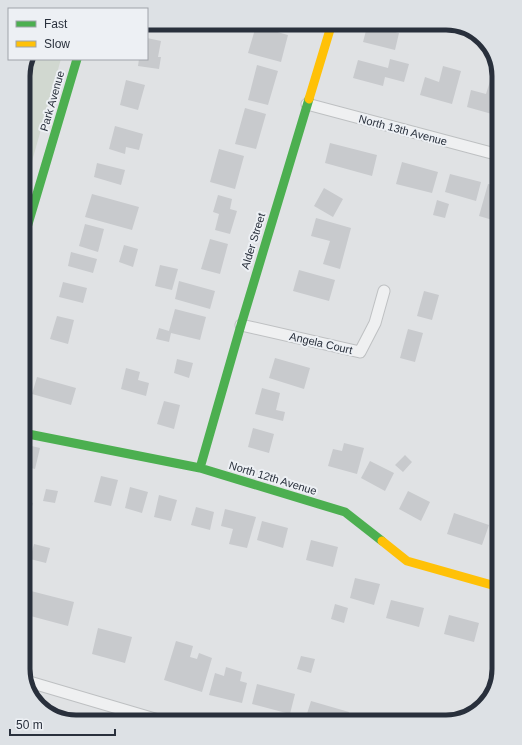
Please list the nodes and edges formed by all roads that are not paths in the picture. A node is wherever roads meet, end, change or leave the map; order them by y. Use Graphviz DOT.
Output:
graph roads {
  1 [pos="330,30"];
  2 [pos="77,60"];
  3 [pos="307,104"];
  4 [pos="492,153"];
  5 [pos="30,217"];
  6 [pos="384,291"];
  7 [pos="241,325"];
  8 [pos="30,434"];
  9 [pos="200,468"];
  10 [pos="492,586"];
  11 [pos="33,683"];
  12 [pos="141,715"];
  1 -- 3 [label="street, Alder Street"];
  2 -- 5 [label="street, Park Avenue"];
  3 -- 4 [label="street, North 13th Avenue"];
  3 -- 7 [label="street, Alder Street"];
  6 -- 7 [label="street, Angela Court"];
  7 -- 9 [label="street, Alder Street"];
  8 -- 9 [label="street, North 12th Avenue"];
  9 -- 10 [label="street, North 12th Avenue"];
  11 -- 12 [label="street"];
}
